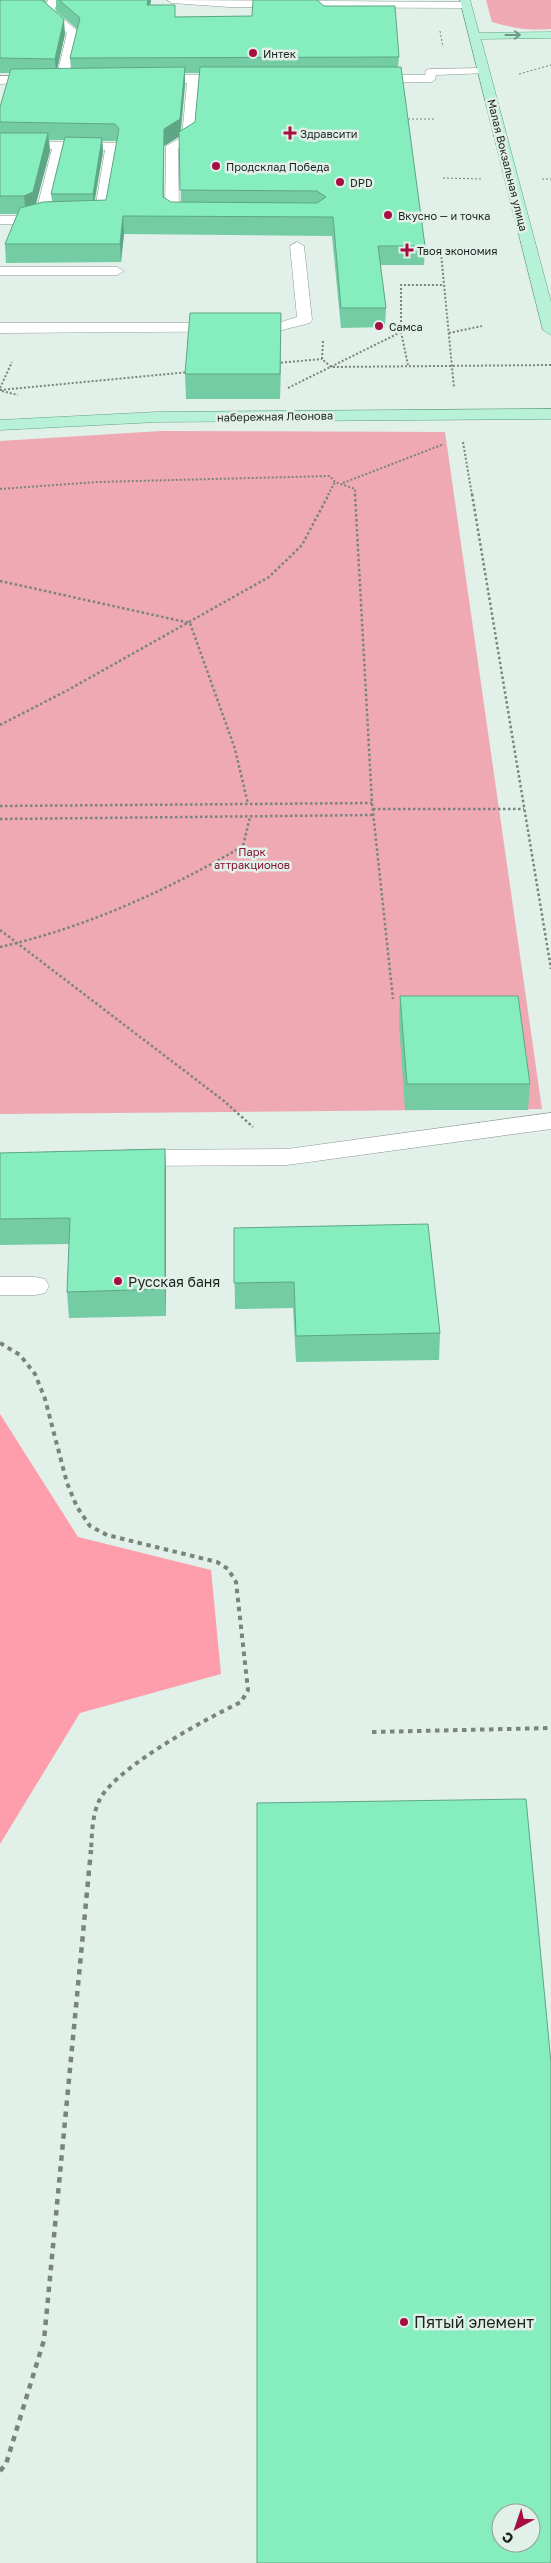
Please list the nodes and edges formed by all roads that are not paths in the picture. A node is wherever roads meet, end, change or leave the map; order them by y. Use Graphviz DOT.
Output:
graph roads {
  1 [pos="53,0"];
  2 [pos="172,0"];
  3 [pos="465,3"];
  4 [pos="551,35"];
  5 [pos="475,36"];
  6 [pos="484,71"];
  7 [pos="62,79"];
  8 [pos="100,79"];
  9 [pos="138,79"];
  10 [pos="193,79"];
  11 [pos="253,79"];
  12 [pos="355,79"];
  13 [pos="0,80"];
  14 [pos="0,145"];
  15 [pos="59,146"];
  16 [pos="42,214"];
  17 [pos="210,214"];
  18 [pos="0,220"];
  19 [pos="297,246"];
  20 [pos="0,271"];
  21 [pos="117,271"];
  22 [pos="0,328"];
  23 [pos="551,330"];
  24 [pos="551,414"];
  25 [pos="0,425"];
  26 [pos="551,1122"];
  27 [pos="99,1158"];
  28 [pos="0,1286"];
  29 [pos="35,1286"];
  1 -- 7 [label="street"];
  2 -- 3 [label="street"];
  3 -- 5 [label="main road, Малая Вокзальная улица"];
  5 -- 4 [label="main road, one-way"];
  5 -- 6 [label="main road, Малая Вокзальная улица"];
  6 -- 12 [label="street"];
  6 -- 23 [label="main road, Малая Вокзальная улица"];
  7 -- 8 [label="street"];
  7 -- 13 [label="street"];
  9 -- 10 [label="street"];
  10 -- 11 [label="street"];
  10 -- 17 [label="street"];
  14 -- 15 [label="street"];
  15 -- 16 [label="street"];
  15 -- 16 [label="street"];
  16 -- 18 [label="street"];
  19 -- 22 [label="street"];
  20 -- 21 [label="street"];
  24 -- 25 [label="main road, набережная Леонова"];
  26 -- 27 [label="street"];
  28 -- 29 [label="street"];
}
